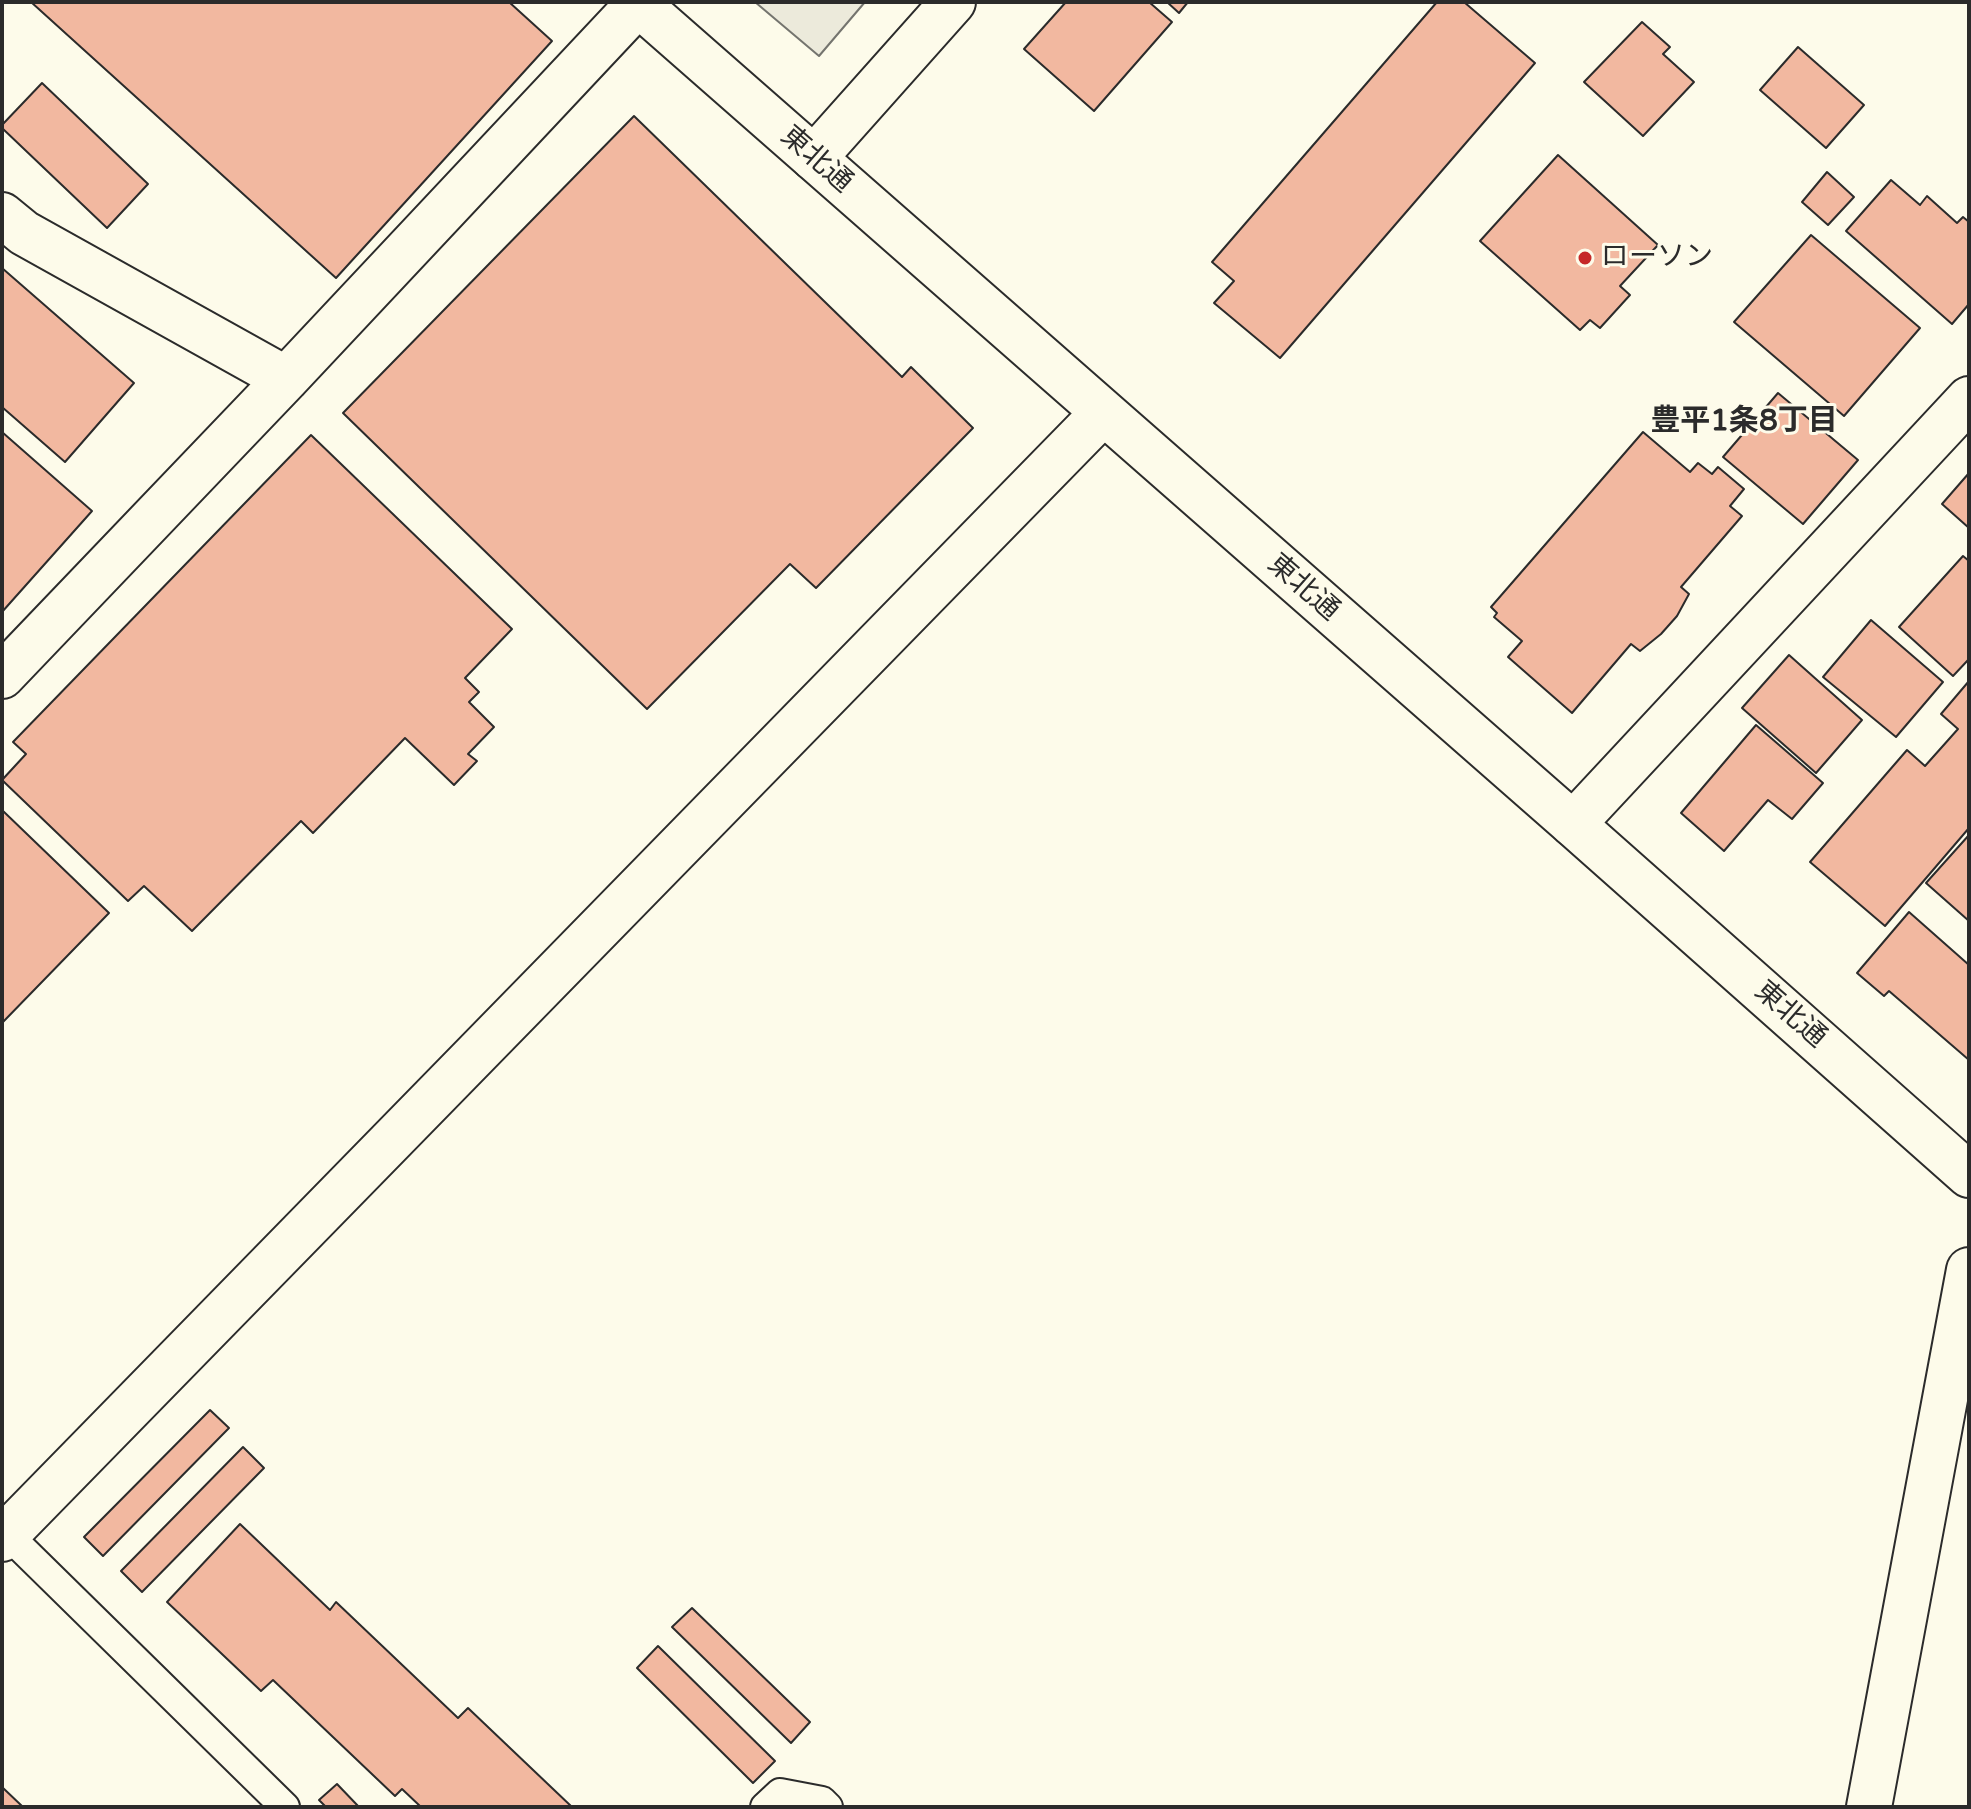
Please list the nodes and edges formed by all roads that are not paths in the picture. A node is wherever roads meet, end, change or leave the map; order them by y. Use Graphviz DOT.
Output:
graph roads {
  1 [pos="953,2"];
  2 [pos="637,3"];
  3 [pos="814,158"];
  4 [pos="2,215"];
  5 [pos="286,379"];
  6 [pos="1969,399"];
  7 [pos="1103,413"];
  8 [pos="2,676"];
  9 [pos="1573,824"];
  10 [pos="1969,1175"];
  11 [pos="1969,1270"];
  12 [pos="4,1537"];
  13 [pos="285,1807"];
  14 [pos="765,1807"];
  15 [pos="828,1807"];
  16 [pos="1869,1807"];
  1 -- 3 [label="street"];
  2 -- 3 [label="street, 東北通"];
  2 -- 5 [label="street"];
  3 -- 7 [label="street, 東北通"];
  4 -- 5 [label="street"];
  5 -- 8 [label="street"];
  6 -- 9 [label="street"];
  7 -- 9 [label="street, 東北通"];
  7 -- 12 [label="street"];
  9 -- 10 [label="street, 東北通"];
  11 -- 16 [label="street"];
  12 -- 13 [label="lane"];
  14 -- 15 [label="lane"];
}
